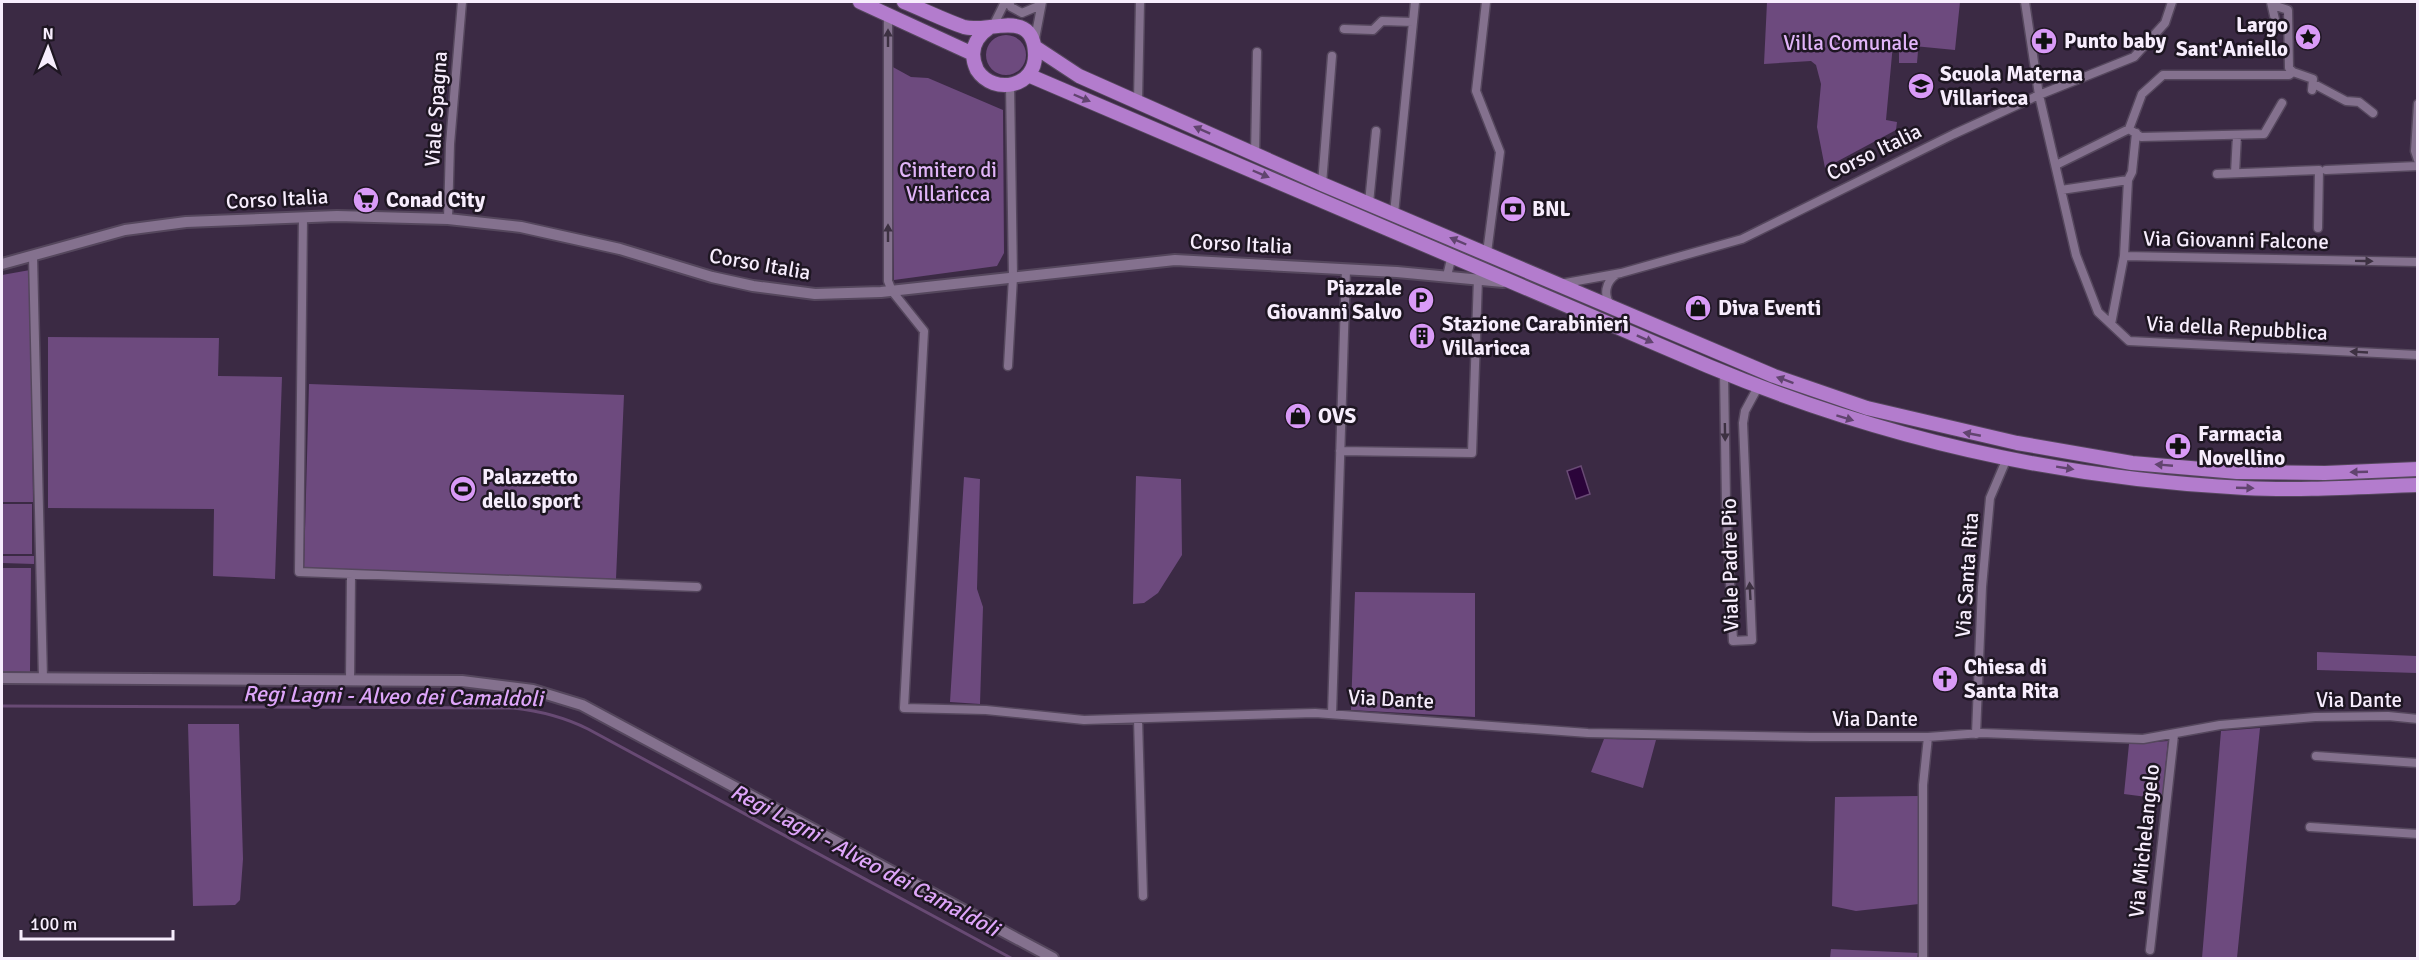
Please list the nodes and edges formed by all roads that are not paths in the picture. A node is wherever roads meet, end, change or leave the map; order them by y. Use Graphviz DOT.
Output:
graph roads {
  1 [pos="462,2"];
  2 [pos="860,2"];
  3 [pos="908,2"];
  4 [pos="1007,2"];
  5 [pos="1140,2"];
  6 [pos="1415,2"];
  7 [pos="1486,2"];
  8 [pos="2025,2"];
  9 [pos="2172,2"];
  10 [pos="1041,3"];
  11 [pos="2272,3"];
  12 [pos="891,15"];
  13 [pos="1413,22"];
  14 [pos="2276,24"];
  15 [pos="991,27"];
  16 [pos="1344,29"];
  17 [pos="1034,46"];
  18 [pos="1257,52"];
  19 [pos="973,54"];
  20 [pos="1332,56"];
  21 [pos="2293,72"];
  22 [pos="1028,75"];
  23 [pos="1010,85"];
  24 [pos="2040,95"];
  25 [pos="1138,101"];
  26 [pos="2282,103"];
  27 [pos="2418,104"];
  28 [pos="2373,113"];
  29 [pos="1376,131"];
  30 [pos="2132,131"];
  31 [pos="2237,135"];
  32 [pos="1255,155"];
  33 [pos="2418,160"];
  34 [pos="2056,165"];
  35 [pos="2418,166"];
  36 [pos="2326,170"];
  37 [pos="2235,173"];
  38 [pos="2217,174"];
  39 [pos="2128,180"];
  40 [pos="1322,184"];
  41 [pos="2061,190"];
  42 [pos="1369,203"];
  43 [pos="1394,214"];
  44 [pos="303,217"];
  45 [pos="448,219"];
  46 [pos="2318,228"];
  47 [pos="1487,253"];
  48 [pos="1452,255"];
  49 [pos="2124,256"];
  50 [pos="33,257"];
  51 [pos="2418,262"];
  52 [pos="2,264"];
  53 [pos="1346,269"];
  54 [pos="1535,273"];
  55 [pos="1617,273"];
  56 [pos="1447,276"];
  57 [pos="1013,277"];
  58 [pos="1478,278"];
  59 [pos="1560,284"];
  60 [pos="1527,287"];
  61 [pos="892,291"];
  62 [pos="1613,308"];
  63 [pos="2111,324"];
  64 [pos="2418,355"];
  65 [pos="1008,366"];
  66 [pos="1724,373"];
  67 [pos="1758,387"];
  68 [pos="1340,451"];
  69 [pos="2007,458"];
  70 [pos="2418,469"];
  71 [pos="2418,485"];
  72 [pos="351,574"];
  73 [pos="697,587"];
  74 [pos="2,678"];
  75 [pos="43,679"];
  76 [pos="350,680"];
  77 [pos="1332,714"];
  78 [pos="1138,719"];
  79 [pos="2418,719"];
  80 [pos="1976,734"];
  81 [pos="2174,735"];
  82 [pos="1928,737"];
  83 [pos="2316,756"];
  84 [pos="2418,763"];
  85 [pos="2310,827"];
  86 [pos="2418,834"];
  87 [pos="1143,896"];
  88 [pos="2150,950"];
  89 [pos="1053,958"];
  90 [pos="1923,958"];
  1 -- 45 [label="street, Viale Spagna"];
  2 -- 12 [label="main road"];
  3 -- 15 [label="main road"];
  4 -- 10 [label="street"];
  4 -- 15 [label="street"];
  5 -- 25 [label="street"];
  6 -- 13 [label="street"];
  7 -- 47 [label="street"];
  8 -- 24 [label="street, Via della Repubblica"];
  9 -- 24 [label="street, Corso Italia"];
  10 -- 17 [label="street"];
  11 -- 14 [label="street"];
  11 -- 21 [label="street"];
  12 -- 19 [label="main road"];
  61 -- 12 [label="street, one-way"];
  13 -- 16 [label="street"];
  13 -- 43 [label="street"];
  15 -- 17 [label="main road"];
  15 -- 19 [label="main road"];
  17 -- 22 [label="main road"];
  17 -- 25 [label="main road"];
  18 -- 32 [label="street"];
  19 -- 23 [label="main road"];
  20 -- 40 [label="street"];
  21 -- 28 [label="street"];
  21 -- 30 [label="street"];
  22 -- 23 [label="main road"];
  22 -- 48 [label="main road, one-way"];
  23 -- 57 [label="street"];
  24 -- 34 [label="street, Via della Repubblica"];
  24 -- 55 [label="street, Corso Italia"];
  32 -- 25 [label="main road, one-way"];
  26 -- 31 [label="street"];
  27 -- 33 [label="street"];
  29 -- 42 [label="street"];
  30 -- 31 [label="street"];
  30 -- 34 [label="street"];
  30 -- 39 [label="street"];
  31 -- 37 [label="street"];
  32 -- 40 [label="main road"];
  34 -- 41 [label="street, Via della Repubblica"];
  35 -- 36 [label="street"];
  37 -- 38 [label="street"];
  37 -- 46 [label="street"];
  39 -- 41 [label="street"];
  39 -- 49 [label="street"];
  40 -- 42 [label="main road"];
  41 -- 63 [label="street, Via della Repubblica"];
  42 -- 43 [label="main road"];
  47 -- 43 [label="main road, one-way"];
  44 -- 45 [label="street, Corso Italia"];
  44 -- 50 [label="street, Corso Italia"];
  44 -- 72 [label="street"];
  45 -- 61 [label="street, Corso Italia"];
  47 -- 54 [label="main road"];
  48 -- 56 [label="street"];
  48 -- 60 [label="main road"];
  49 -- 51 [label="street, Via Giovanni Falcone, one-way"];
  49 -- 63 [label="street, Via Giovanni Falcone"];
  50 -- 52 [label="street, Corso Italia"];
  50 -- 75 [label="street"];
  53 -- 56 [label="street, Corso Italia"];
  53 -- 57 [label="street, Corso Italia"];
  53 -- 68 [label="street"];
  54 -- 59 [label="main road"];
  54 -- 60 [label="main road"];
  55 -- 59 [label="street, Corso Italia"];
  55 -- 62 [label="street"];
  56 -- 58 [label="street, Corso Italia"];
  57 -- 61 [label="street, Corso Italia"];
  57 -- 65 [label="street"];
  58 -- 60 [label="street, Corso Italia"];
  58 -- 68 [label="street"];
  59 -- 60 [label="main road"];
  59 -- 62 [label="main road"];
  60 -- 66 [label="main road, one-way"];
  61 -- 78 [label="street, Via Dante"];
  70 -- 62 [label="main road, one-way"];
  64 -- 63 [label="street, Via della Repubblica, one-way"];
  66 -- 67 [label="main road"];
  66 -- 67 [label="street, Viale Padre Pio, one-way"];
  67 -- 69 [label="main road, one-way"];
  68 -- 77 [label="street"];
  69 -- 71 [label="main road, one-way"];
  69 -- 80 [label="street, Via Santa Rita"];
  72 -- 73 [label="street"];
  72 -- 76 [label="street"];
  74 -- 75 [label="street"];
  75 -- 76 [label="street"];
  76 -- 89 [label="street"];
  77 -- 78 [label="street, Via Dante"];
  77 -- 82 [label="street, Via Dante"];
  78 -- 87 [label="street"];
  79 -- 81 [label="street, Via Dante"];
  80 -- 81 [label="street, Via Dante"];
  80 -- 82 [label="street, Via Dante"];
  81 -- 88 [label="street, Via Michelangelo"];
  82 -- 90 [label="street"];
  83 -- 84 [label="street"];
  85 -- 86 [label="street"];
}
